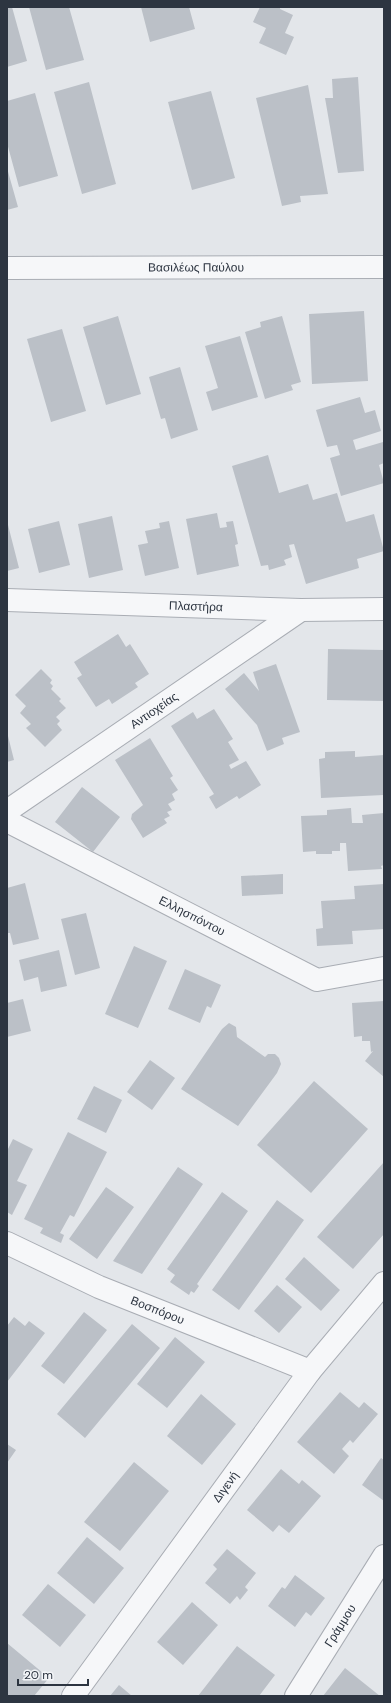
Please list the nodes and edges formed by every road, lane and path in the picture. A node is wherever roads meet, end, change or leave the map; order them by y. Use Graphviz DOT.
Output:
graph roads {
  1 [pos="384,267"];
  2 [pos="7,268"];
  3 [pos="7,600"];
  4 [pos="384,609"];
  5 [pos="300,610"];
  6 [pos="7,811"];
  7 [pos="7,821"];
  8 [pos="384,968"];
  9 [pos="7,1243"];
  10 [pos="384,1283"];
  11 [pos="310,1371"];
  12 [pos="384,1556"];
  13 [pos="73,1696"];
  14 [pos="296,1696"];
  1 -- 2 [label="street, Βασιλέως Παύλου"];
  3 -- 5 [label="street, Πλαστήρα"];
  4 -- 5 [label="street, Πλαστήρα"];
  5 -- 6 [label="street, Αντιοχείας"];
  7 -- 8 [label="street, Ελλησπόντου"];
  9 -- 11 [label="street, Βοσπόρου"];
  10 -- 11 [label="street, Διγενή"];
  11 -- 13 [label="street, Διγενή"];
  12 -- 14 [label="street, Γράμμου"];
}
